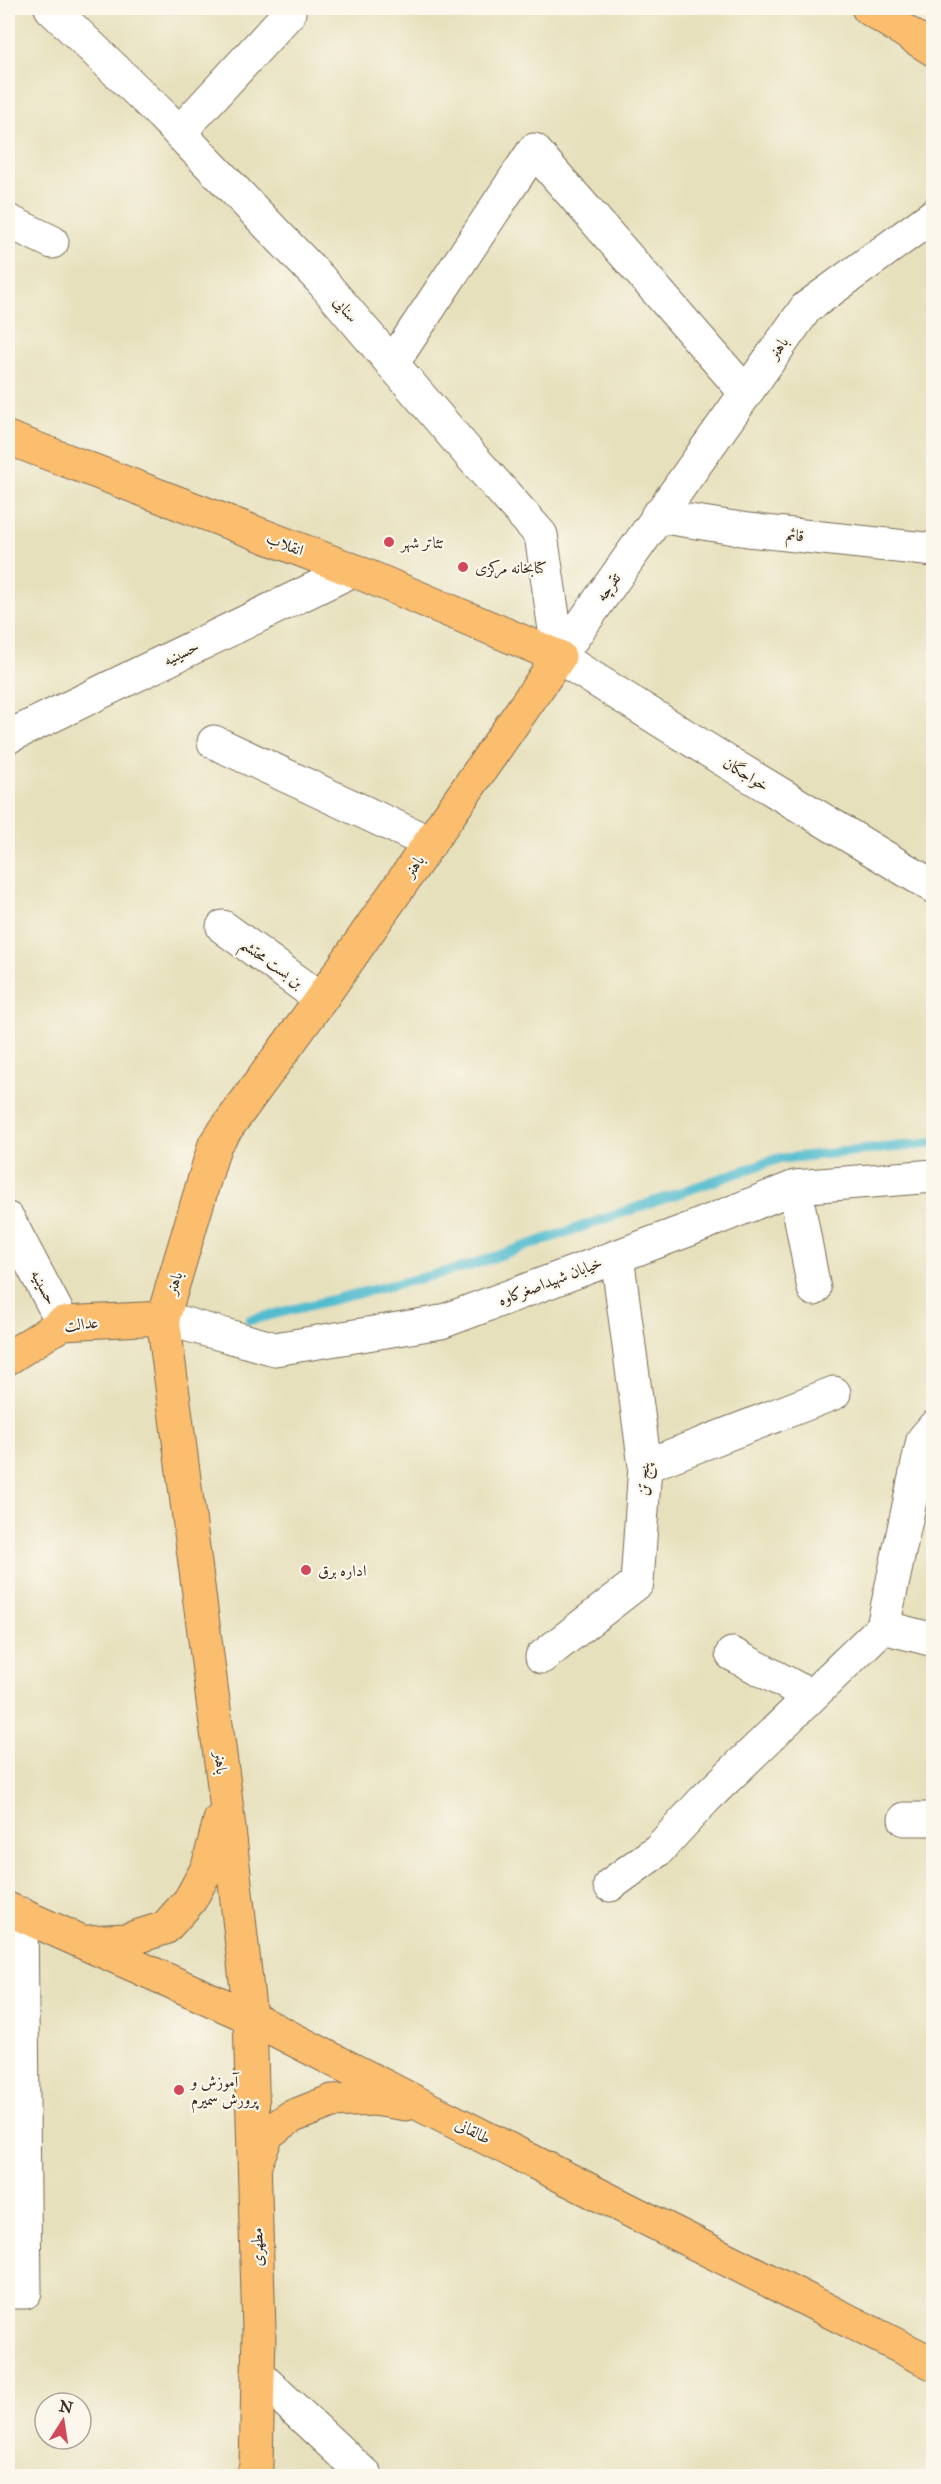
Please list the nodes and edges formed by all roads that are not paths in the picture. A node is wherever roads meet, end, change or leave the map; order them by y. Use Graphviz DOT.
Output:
graph roads {
  1 [pos="51,8"];
  2 [pos="868,8"];
  3 [pos="289,13"];
  4 [pos="933,50"];
  5 [pos="179,133"];
  6 [pos="933,215"];
  7 [pos="8,221"];
  8 [pos="52,242"];
  9 [pos="392,364"];
  10 [pos="746,393"];
  11 [pos="8,438"];
  12 [pos="657,516"];
  13 [pos="933,550"];
  14 [pos="353,570"];
  15 [pos="559,657"];
  16 [pos="8,736"];
  17 [pos="214,742"];
  18 [pos="430,843"];
  19 [pos="933,887"];
  20 [pos="223,927"];
  21 [pos="321,999"];
  22 [pos="933,1176"];
  23 [pos="795,1187"];
  24 [pos="8,1219"];
  25 [pos="616,1256"];
  26 [pos="813,1289"];
  27 [pos="163,1318"];
  28 [pos="63,1323"];
  29 [pos="8,1358"];
  30 [pos="834,1393"];
  31 [pos="933,1427"];
  32 [pos="645,1466"];
  33 [pos="883,1627"];
  34 [pos="933,1640"];
  35 [pos="732,1654"];
  36 [pos="542,1657"];
  37 [pos="811,1696"];
  38 [pos="225,1793"];
  39 [pos="610,1885"];
  40 [pos="14,1911"];
  41 [pos="86,1942"];
  42 [pos="250,2016"];
  43 [pos="425,2107"];
  44 [pos="255,2166"];
  45 [pos="8,2292"];
  46 [pos="933,2364"];
  47 [pos="258,2375"];
  48 [pos="253,2476"];
  49 [pos="366,2476"];
  1 -- 5 [label="street, سنایی"];
  2 -- 4 [label="main road"];
  3 -- 5 [label="street"];
  5 -- 9 [label="street, سنایی"];
  6 -- 10 [label="street, باهنر"];
  7 -- 8 [label="street"];
  9 -- 10 [label="street"];
  9 -- 15 [label="street, سنایی"];
  10 -- 12 [label="street, باهنر"];
  11 -- 14 [label="main road, انقلاب"];
  12 -- 13 [label="street, قائم"];
  12 -- 15 [label="street, تقرچه"];
  14 -- 15 [label="main road, انقلاب"];
  14 -- 16 [label="street, حسینیه"];
  15 -- 18 [label="main road, باهنر"];
  15 -- 19 [label="street, خواجگان"];
  17 -- 18 [label="street"];
  18 -- 21 [label="main road, باهنر"];
  20 -- 21 [label="street, بن بست محتشم"];
  21 -- 27 [label="main road, باهنر"];
  22 -- 23 [label="street, خیابان شهیداصغرکاوه"];
  23 -- 25 [label="street, خیابان شهیداصغرکاوه"];
  23 -- 26 [label="street"];
  24 -- 28 [label="street, حسینیه"];
  25 -- 27 [label="street, خیابان شهیداصغرکاوه"];
  25 -- 32 [label="street, پنج تن"];
  27 -- 28 [label="main road, عدالت"];
  27 -- 38 [label="main road, باهنر"];
  28 -- 29 [label="main road, عدالت"];
  30 -- 32 [label="street"];
  31 -- 33 [label="street"];
  32 -- 36 [label="street, پنج تن"];
  33 -- 34 [label="street"];
  33 -- 37 [label="street"];
  35 -- 37 [label="street"];
  37 -- 39 [label="street"];
  38 -- 41 [label="main road"];
  38 -- 42 [label="main road, باهنر"];
  40 -- 41 [label="main road, طالقانی"];
  40 -- 45 [label="street"];
  41 -- 42 [label="main road, طالقانی"];
  42 -- 43 [label="main road, طالقانی"];
  42 -- 44 [label="main road, مطهری"];
  43 -- 44 [label="main road"];
  43 -- 46 [label="main road, طالقانی"];
  44 -- 47 [label="main road, مطهری"];
  47 -- 48 [label="main road, مطهری"];
  47 -- 49 [label="street"];
}
